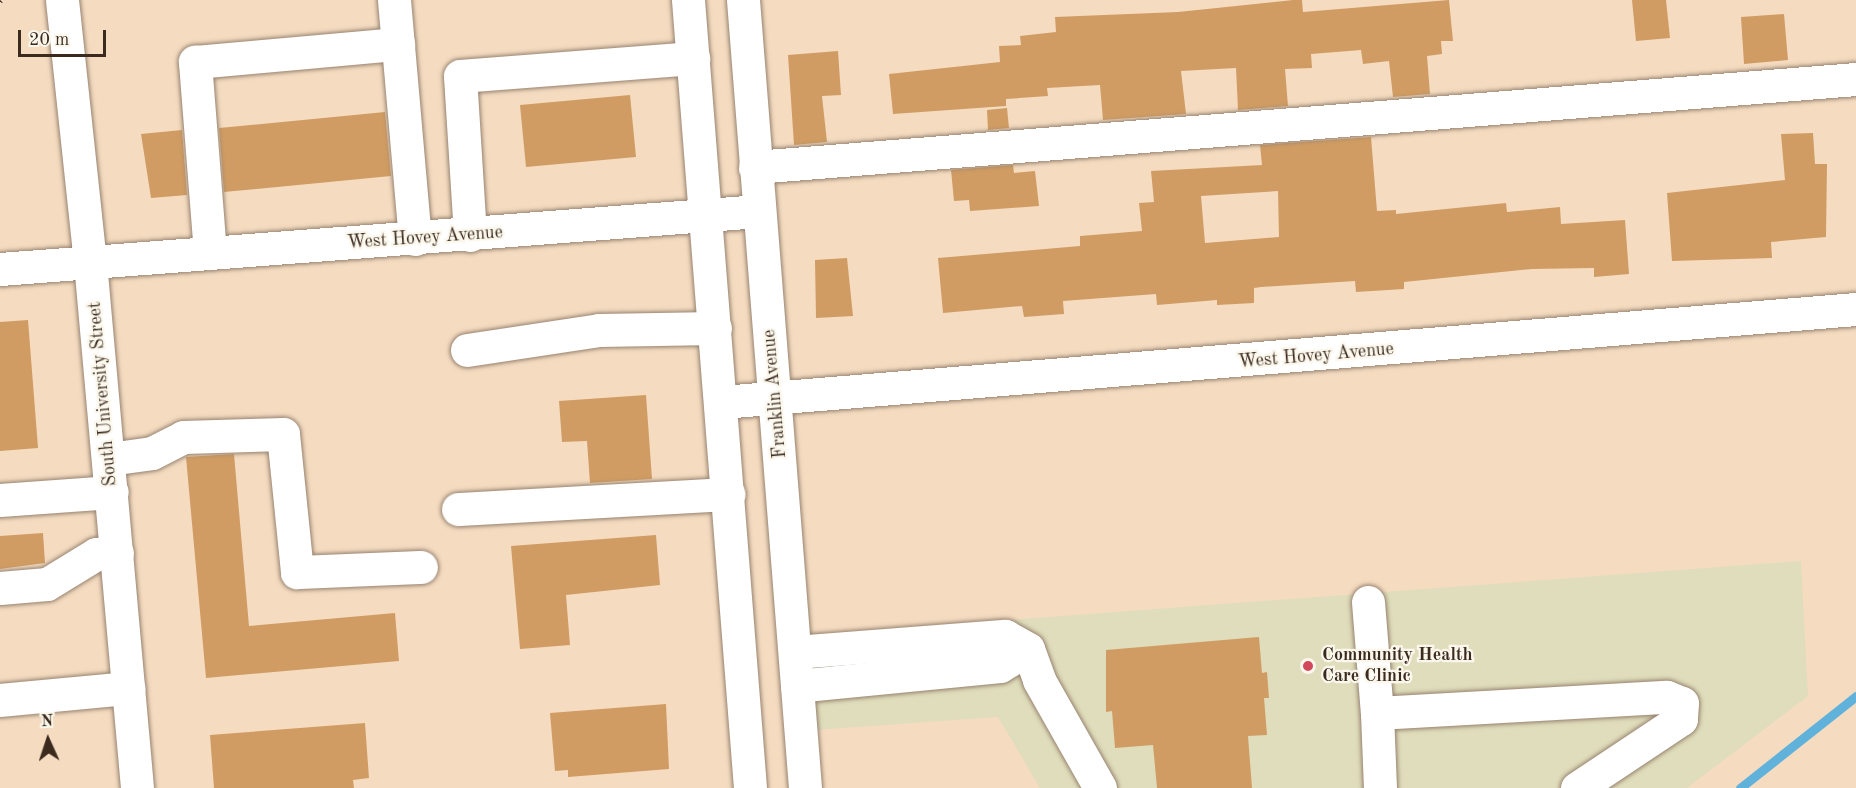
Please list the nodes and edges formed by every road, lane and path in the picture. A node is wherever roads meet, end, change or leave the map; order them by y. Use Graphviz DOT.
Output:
graph roads {
  1 [pos="62,0"];
  2 [pos="394,0"];
  3 [pos="688,0"];
  4 [pos="743,0"];
  5 [pos="398,44"];
  6 [pos="693,58"];
  7 [pos="1856,79"];
  8 [pos="755,167"];
  9 [pos="759,211"];
  10 [pos="705,218"];
  11 [pos="470,235"];
  12 [pos="415,239"];
  13 [pos="210,253"];
  14 [pos="90,262"];
  15 [pos="0,269"];
  16 [pos="1856,309"];
  17 [pos="715,328"];
  18 [pos="467,350"];
  19 [pos="776,397"];
  20 [pos="722,402"];
  21 [pos="109,459"];
  22 [pos="112,492"];
  23 [pos="729,494"];
  24 [pos="0,500"];
  25 [pos="458,509"];
  26 [pos="117,553"];
  27 [pos="421,567"];
  28 [pos="0,588"];
  29 [pos="1368,602"];
  30 [pos="1028,650"];
  31 [pos="795,652"];
  32 [pos="797,686"];
  33 [pos="128,688"];
  34 [pos="0,700"];
  35 [pos="1377,713"];
  36 [pos="136,788"];
  37 [pos="750,788"];
  38 [pos="805,788"];
  39 [pos="1100,788"];
  40 [pos="1380,788"];
  41 [pos="1577,788"];
  1 -- 14 [label="street, South University Street"];
  2 -- 5 [label="street"];
  3 -- 6 [label="street"];
  4 -- 8 [label="street, Franklin Avenue"];
  5 -- 12 [label="street"];
  5 -- 13 [label="street"];
  6 -- 10 [label="street"];
  6 -- 11 [label="street"];
  7 -- 8 [label="street"];
  8 -- 9 [label="street, Franklin Avenue"];
  9 -- 10 [label="street, West Hovey Avenue"];
  9 -- 19 [label="street, Franklin Avenue"];
  10 -- 11 [label="street, West Hovey Avenue"];
  10 -- 17 [label="street"];
  11 -- 12 [label="street, West Hovey Avenue"];
  12 -- 13 [label="street, West Hovey Avenue"];
  13 -- 14 [label="street, West Hovey Avenue"];
  14 -- 15 [label="street, West Hovey Avenue"];
  14 -- 21 [label="street, South University Street"];
  16 -- 19 [label="street, West Hovey Avenue"];
  17 -- 18 [label="street"];
  17 -- 20 [label="street"];
  19 -- 20 [label="street, West Hovey Avenue"];
  19 -- 31 [label="street, Franklin Avenue"];
  20 -- 23 [label="street"];
  21 -- 22 [label="street, South University Street"];
  21 -- 27 [label="street"];
  22 -- 24 [label="street"];
  22 -- 26 [label="street, South University Street"];
  23 -- 25 [label="street"];
  23 -- 37 [label="street"];
  26 -- 28 [label="street"];
  26 -- 33 [label="street, South University Street"];
  29 -- 35 [label="street"];
  30 -- 31 [label="street"];
  30 -- 32 [label="street"];
  30 -- 39 [label="street"];
  31 -- 32 [label="street, Franklin Avenue"];
  32 -- 38 [label="street, Franklin Avenue"];
  33 -- 34 [label="street"];
  33 -- 36 [label="street, South University Street"];
  35 -- 40 [label="street"];
  35 -- 41 [label="street"];
}
